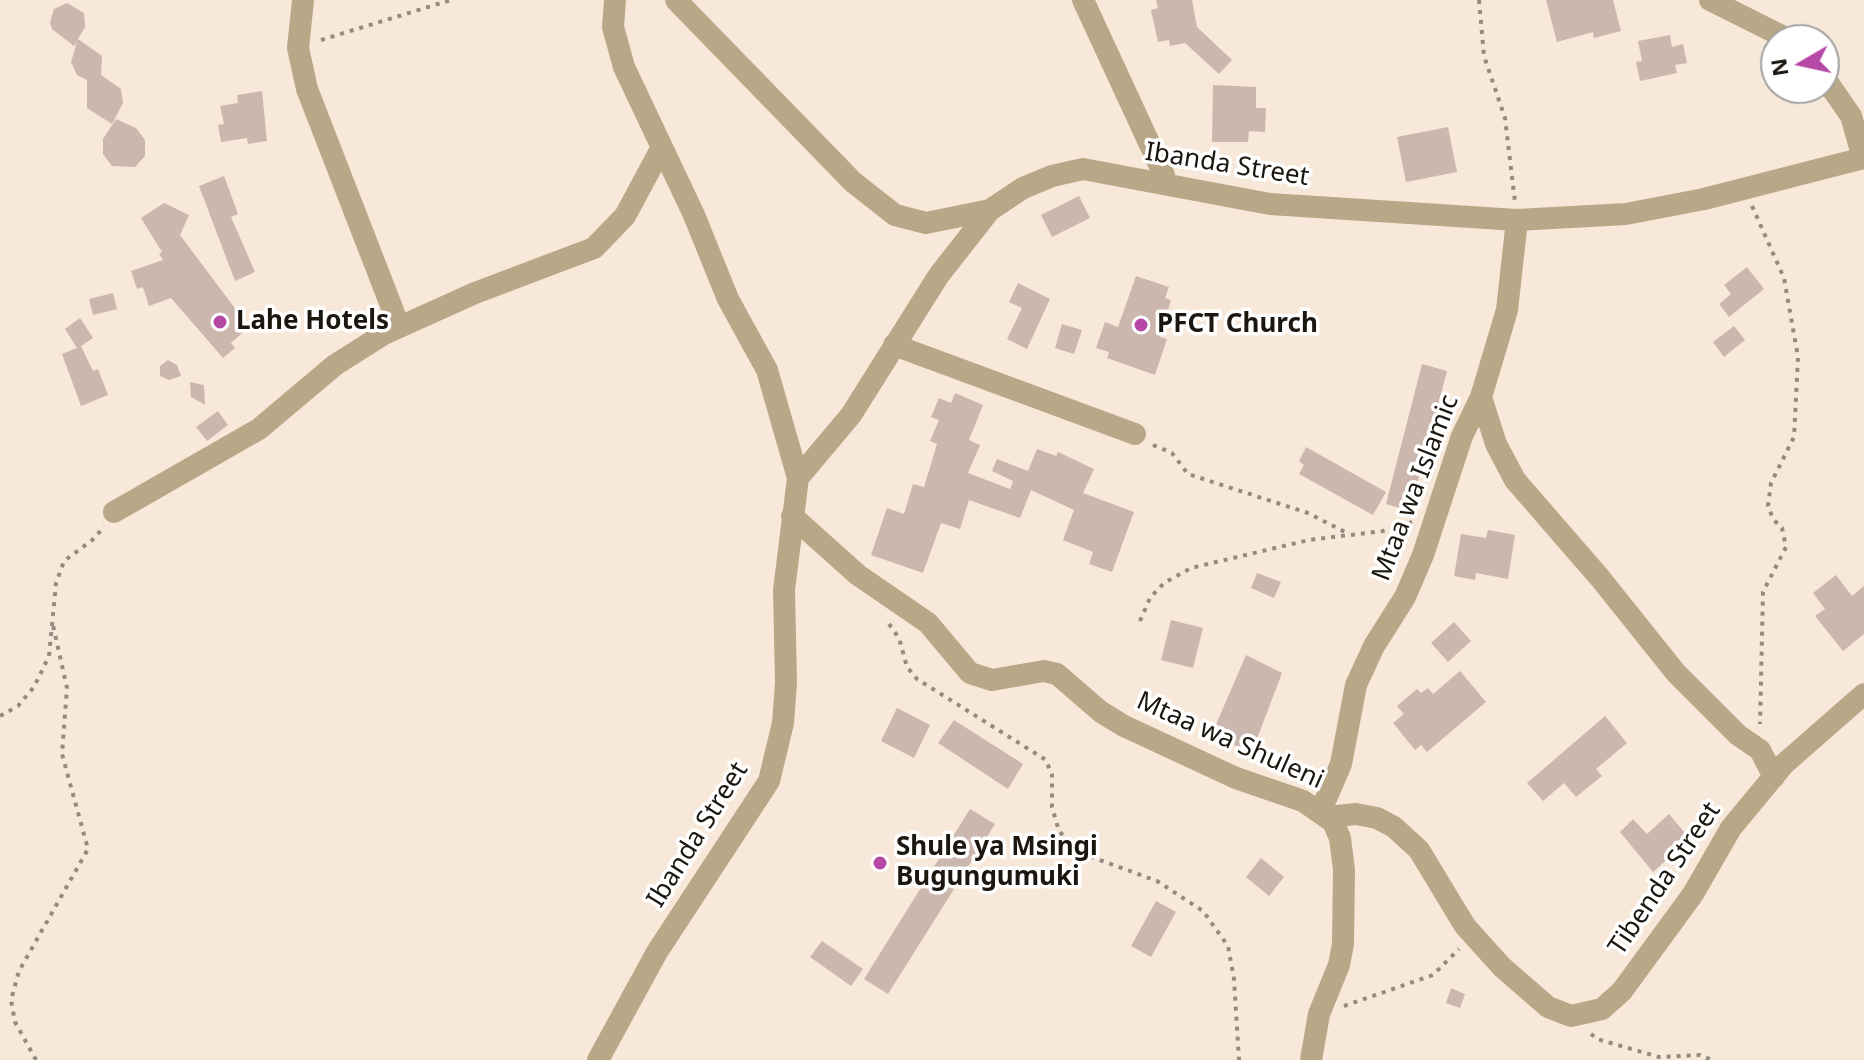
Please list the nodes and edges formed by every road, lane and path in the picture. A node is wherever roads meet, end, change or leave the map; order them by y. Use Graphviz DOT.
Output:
graph roads {
  1 [pos="303,0"];
  2 [pos="451,0"];
  3 [pos="615,0"];
  4 [pos="676,0"];
  5 [pos="1083,0"];
  6 [pos="1479,0"];
  7 [pos="1710,0"];
  8 [pos="1760,25"];
  9 [pos="298,48"];
  10 [pos="1840,100"];
  11 [pos="661,149"];
  12 [pos="1864,158"];
  13 [pos="1163,184"];
  14 [pos="1743,187"];
  15 [pos="990,210"];
  16 [pos="1517,220"];
  17 [pos="399,326"];
  18 [pos="894,345"];
  19 [pos="1481,397"];
  20 [pos="1135,434"];
  21 [pos="798,478"];
  22 [pos="114,512"];
  23 [pos="1437,514"];
  24 [pos="792,516"];
  25 [pos="1347,533"];
  26 [pos="870,585"];
  27 [pos="52,621"];
  28 [pos="1140,621"];
  29 [pos="1864,694"];
  30 [pos="0,716"];
  31 [pos="1760,750"];
  32 [pos="1774,777"];
  33 [pos="1324,814"];
  34 [pos="1465,926"];
  35 [pos="1319,1014"];
  36 [pos="1571,1016"];
  37 [pos="36,1060"];
  38 [pos="598,1060"];
  39 [pos="1239,1060"];
  40 [pos="1311,1060"];
  41 [pos="1712,1060"];
  1 -- 9 [label="street"];
  2 -- 9 [label="path"];
  3 -- 11 [label="street"];
  4 -- 15 [label="street, Ibanda Street"];
  5 -- 13 [label="street"];
  6 -- 16 [label="path"];
  7 -- 8 [label="street"];
  9 -- 17 [label="street"];
  10 -- 12 [label="street"];
  11 -- 17 [label="street"];
  11 -- 21 [label="street"];
  12 -- 14 [label="street, Ibanda Street"];
  13 -- 15 [label="street, Ibanda Street"];
  13 -- 16 [label="street, Ibanda Street"];
  14 -- 16 [label="street, Ibanda Street"];
  14 -- 31 [label="path"];
  15 -- 18 [label="street"];
  16 -- 19 [label="street, Mtaa wa Islamic"];
  17 -- 22 [label="street"];
  18 -- 20 [label="street"];
  18 -- 21 [label="street"];
  19 -- 23 [label="street, Mtaa wa Islamic"];
  19 -- 31 [label="street"];
  20 -- 25 [label="path"];
  21 -- 24 [label="street, Ibanda Street"];
  22 -- 27 [label="path"];
  23 -- 25 [label="path"];
  23 -- 33 [label="street, Mtaa wa Islamic"];
  24 -- 26 [label="street, Mtaa wa Shuleni"];
  24 -- 38 [label="street, Ibanda Street"];
  25 -- 28 [label="path"];
  26 -- 33 [label="street, Mtaa wa Shuleni"];
  26 -- 39 [label="path"];
  27 -- 30 [label="path"];
  27 -- 37 [label="path"];
  29 -- 32 [label="street, Tibenda Street"];
  31 -- 32 [label="street"];
  32 -- 36 [label="street, Tibenda Street"];
  33 -- 34 [label="street"];
  33 -- 35 [label="street, Mtaa wa Shuleni"];
  34 -- 35 [label="path"];
  34 -- 36 [label="street"];
  35 -- 40 [label="street, Mtaa wa Shuleni"];
  36 -- 41 [label="path"];
}
